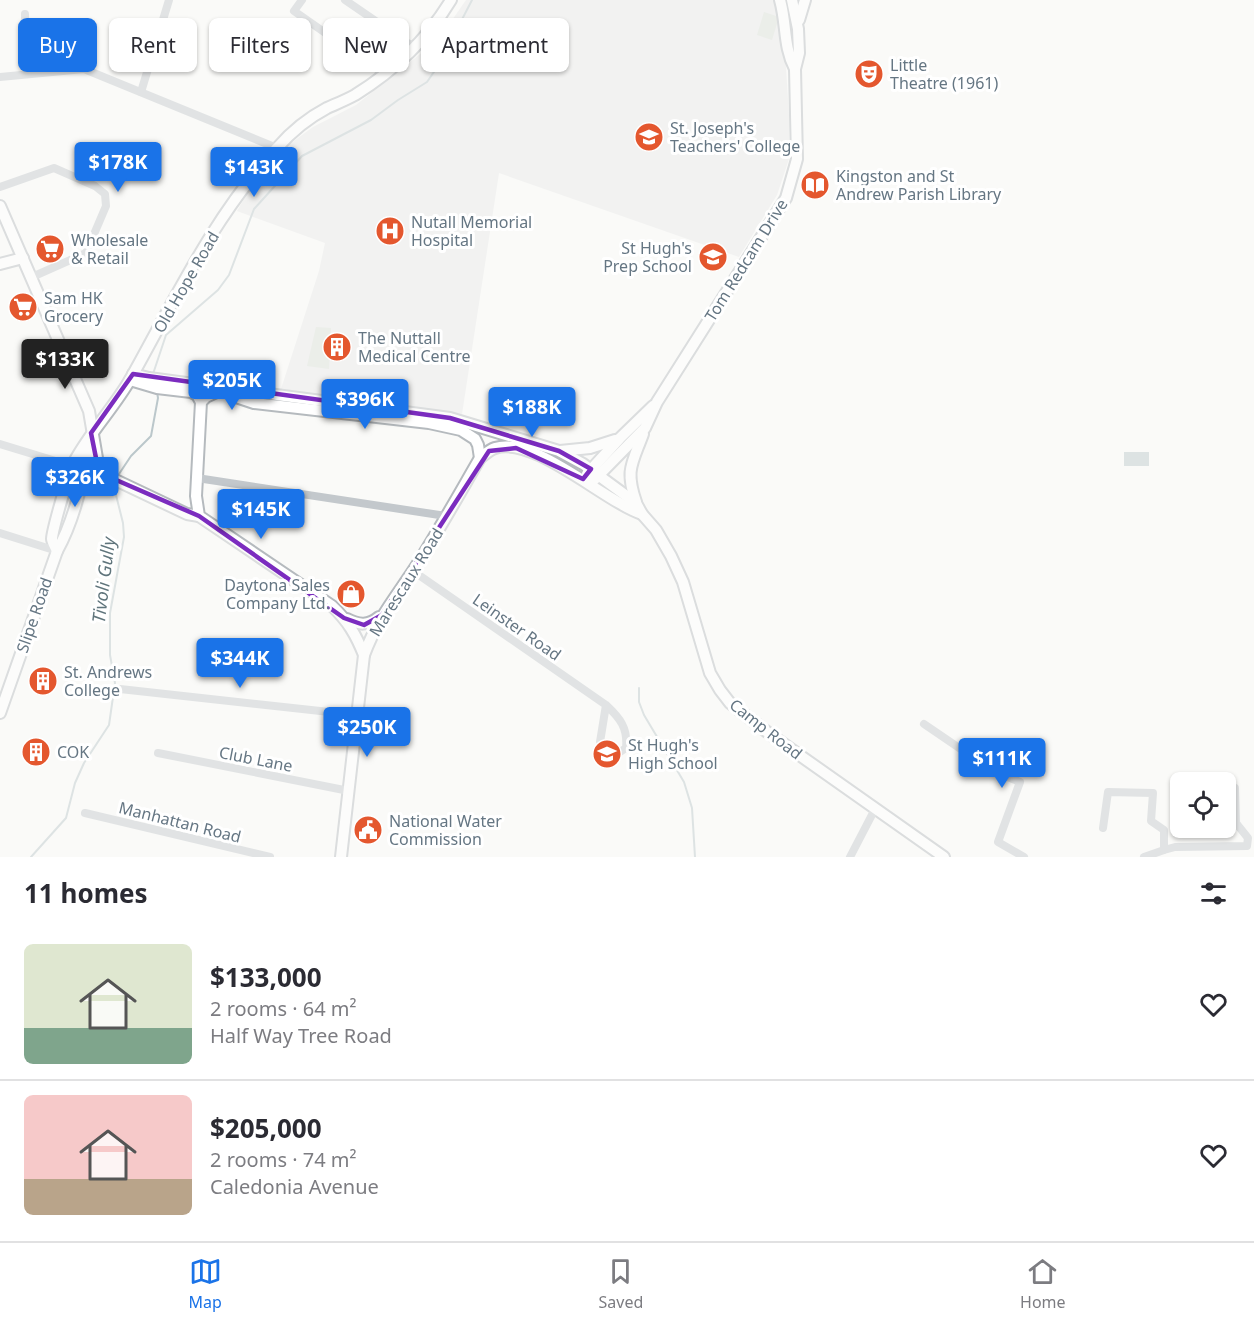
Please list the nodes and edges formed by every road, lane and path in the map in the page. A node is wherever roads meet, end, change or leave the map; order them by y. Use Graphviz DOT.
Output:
graph roads {
  1 [pos="170,0"];
  2 [pos="302,0"];
  3 [pos="345,0"];
  4 [pos="451,0"];
  5 [pos="780,0"];
  6 [pos="792,0"];
  7 [pos="805,0"];
  8 [pos="25,14"];
  9 [pos="798,29"];
  10 [pos="415,48"];
  11 [pos="795,69"];
  12 [pos="26,74"];
  13 [pos="384,74"];
  14 [pos="0,77"];
  15 [pos="141,92"];
  16 [pos="277,148"];
  17 [pos="0,187"];
  18 [pos="0,206"];
  19 [pos="23,258"];
  20 [pos="0,264"];
  21 [pos="32,277"];
  22 [pos="132,377"];
  23 [pos="154,383"];
  24 [pos="226,388"];
  25 [pos="201,402"];
  26 [pos="657,402"];
  27 [pos="645,428"];
  28 [pos="91,433"];
  29 [pos="620,438"];
  30 [pos="0,444"];
  31 [pos="559,451"];
  32 [pos="480,458"];
  33 [pos="72,466"];
  34 [pos="595,472"];
  35 [pos="197,478"];
  36 [pos="113,480"];
  37 [pos="586,482"];
  38 [pos="80,486"];
  39 [pos="636,503"];
  40 [pos="642,514"];
  41 [pos="199,516"];
  42 [pos="446,516"];
  43 [pos="0,533"];
  44 [pos="57,551"];
  45 [pos="412,572"];
  46 [pos="382,615"];
  47 [pos="344,618"];
  48 [pos="364,655"];
  49 [pos="120,689"];
  50 [pos="606,705"];
  51 [pos="0,713"];
  52 [pos="357,715"];
  53 [pos="924,724"];
  54 [pos="158,753"];
  55 [pos="349,791"];
  56 [pos="875,809"];
  57 [pos="85,813"];
  58 [pos="1236,823"];
  59 [pos="1103,828"];
  60 [pos="1250,846"];
  61 [pos="1164,850"];
  62 [pos="270,857"];
  63 [pos="341,857"];
  64 [pos="850,857"];
  65 [pos="944,857"];
  66 [pos="1024,857"];
  67 [pos="1144,857"];
  1 -- 15 [label="street"];
  2 -- 13 [label="street"];
  3 -- 10 [label="street"];
  4 -- 10 [label="main road, Old Hope Road"];
  5 -- 11 [label="main road, Tom Redcam Drive"];
  6 -- 9 [label="main road, Tom Redcam Drive"];
  7 -- 9 [label="main road"];
  8 -- 12 [label="street"];
  9 -- 11 [label="main road, Tom Redcam Drive"];
  10 -- 13 [label="main road, Old Hope Road"];
  11 -- 26 [label="main road, Tom Redcam Drive"];
  12 -- 14 [label="street"];
  12 -- 15 [label="street"];
  13 -- 16 [label="main road, Old Hope Road"];
  15 -- 16 [label="street"];
  16 -- 22 [label="main road, Old Hope Road"];
  17 -- 21 [label="street"];
  18 -- 19 [label="main road"];
  19 -- 20 [label="main road"];
  19 -- 21 [label="main road"];
  21 -- 28 [label="main road"];
  22 -- 23 [label="main road"];
  22 -- 28 [label="main road, Old Hope Road"];
  23 -- 24 [label="main road"];
  23 -- 25 [label="main road"];
  24 -- 25 [label="main road"];
  24 -- 31 [label="main road"];
  24 -- 32 [label="main road"];
  25 -- 35 [label="main road"];
  26 -- 27 [label="main road, Tom Redcam Drive"];
  26 -- 29 [label="main road, Tom Redcam Drive"];
  27 -- 34 [label="main road, Tom Redcam Drive"];
  27 -- 39 [label="main road"];
  28 -- 33 [label="main road, Slipe Road"];
  28 -- 36 [label="main road"];
  28 -- 38 [label="main road, Slipe Road"];
  29 -- 31 [label="main road"];
  29 -- 34 [label="main road, Tom Redcam Drive"];
  30 -- 33 [label="street"];
  31 -- 34 [label="main road, Camp Road"];
  32 -- 37 [label="main road, Camp Road"];
  32 -- 42 [label="main road, Marescaux Road"];
  33 -- 44 [label="main road, Slipe Road"];
  34 -- 37 [label="main road, Tom Redcam Drive"];
  34 -- 39 [label="main road, Camp Road"];
  35 -- 41 [label="main road"];
  35 -- 42 [label="street"];
  36 -- 38 [label="main road"];
  36 -- 41 [label="main road"];
  37 -- 40 [label="main road, Camp Road"];
  38 -- 44 [label="main road, Slipe Road"];
  39 -- 40 [label="main road, Camp Road"];
  40 -- 56 [label="main road, Camp Road"];
  41 -- 47 [label="main road"];
  42 -- 45 [label="main road, Marescaux Road"];
  43 -- 44 [label="street"];
  44 -- 51 [label="main road, Slipe Road"];
  45 -- 46 [label="main road, Marescaux Road"];
  45 -- 50 [label="street, Leinster Road"];
  46 -- 47 [label="main road"];
  46 -- 48 [label="main road, Marescaux Road"];
  47 -- 48 [label="main road"];
  48 -- 52 [label="main road, Marescaux Road"];
  49 -- 52 [label="street"];
  50 -- 50 [label="street, Leinster Road"];
  52 -- 55 [label="main road, Marescaux Road"];
  53 -- 66 [label="street"];
  54 -- 55 [label="street, Club Lane"];
  55 -- 63 [label="main road, Marescaux Road"];
  56 -- 64 [label="street"];
  56 -- 65 [label="main road, Camp Road"];
  57 -- 62 [label="street, Manhattan Road"];
  58 -- 60 [label="street"];
  59 -- 61 [label="street"];
  60 -- 61 [label="street"];
  61 -- 67 [label="street"];
}
